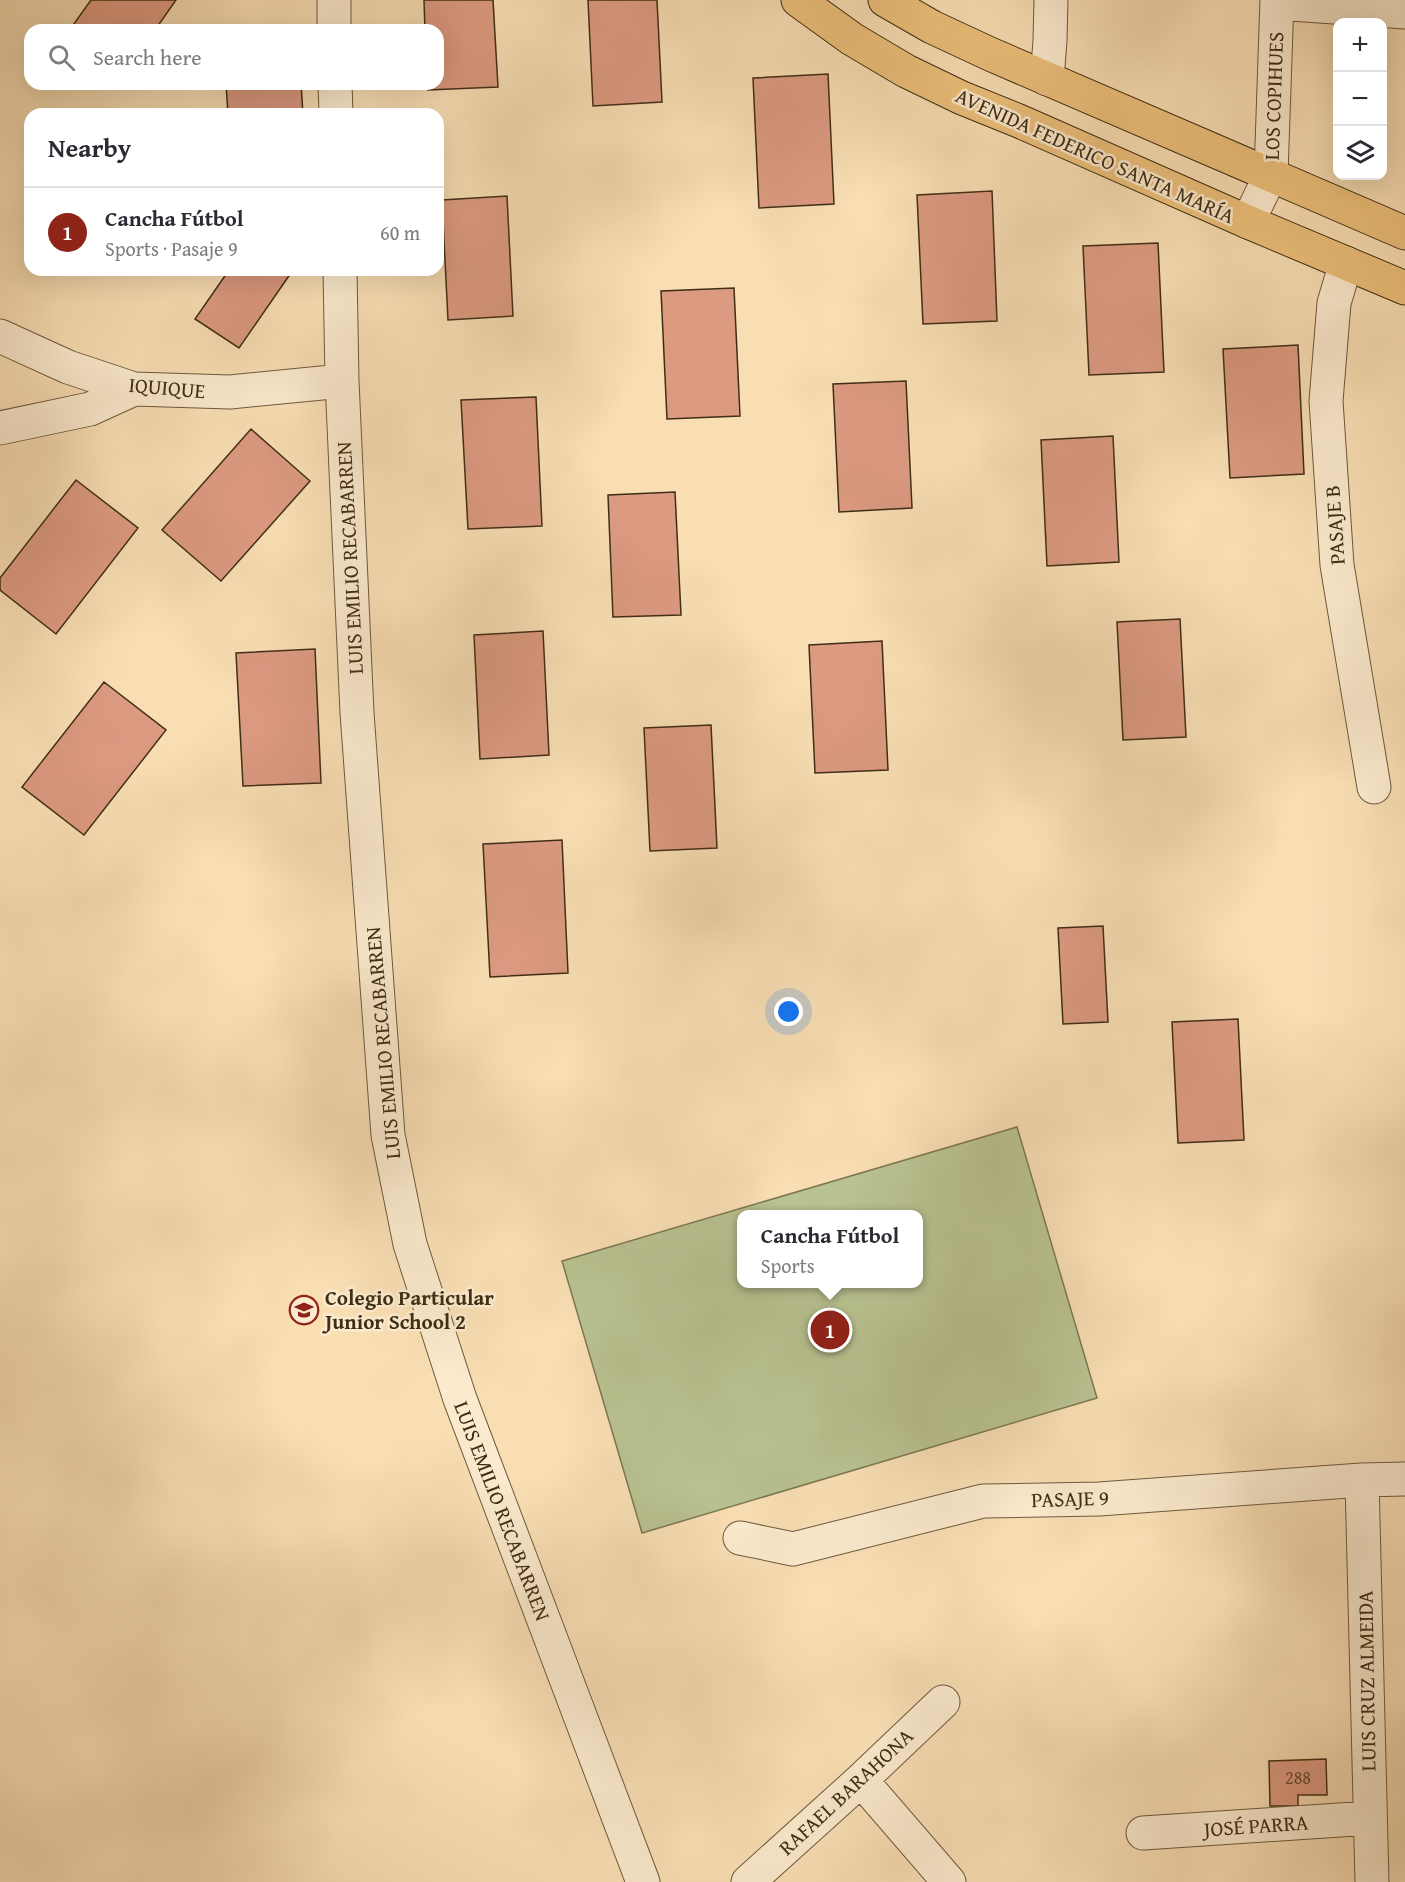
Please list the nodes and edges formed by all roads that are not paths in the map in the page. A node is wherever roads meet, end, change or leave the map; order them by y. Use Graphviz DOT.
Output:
graph roads {
  1 [pos="334,0"];
  2 [pos="798,0"];
  3 [pos="885,0"];
  4 [pos="1051,0"];
  5 [pos="1277,1"];
  6 [pos="1405,12"];
  7 [pos="334,24"];
  8 [pos="1047,79"];
  9 [pos="335,90"];
  10 [pos="336,108"];
  11 [pos="1271,174"];
  12 [pos="1248,222"];
  13 [pos="1405,233"];
  14 [pos="1346,262"];
  15 [pos="339,276"];
  16 [pos="1405,288"];
  17 [pos="0,336"];
  18 [pos="342,381"];
  19 [pos="134,388"];
  20 [pos="0,428"];
  21 [pos="1374,787"];
  22 [pos="1405,1479"];
  23 [pos="1362,1480"];
  24 [pos="740,1538"];
  25 [pos="944,1702"];
  26 [pos="861,1780"];
  27 [pos="1370,1818"];
  28 [pos="1143,1833"];
  29 [pos="643,1882"];
  30 [pos="748,1882"];
  31 [pos="949,1882"];
  32 [pos="1372,1882"];
  1 -- 7 [label="street"];
  2 -- 12 [label="main road, AVENIDA FEDERICO SANTA MARÍA"];
  3 -- 8 [label="main road"];
  4 -- 8 [label="street"];
  5 -- 6 [label="street"];
  5 -- 11 [label="street, LOS COPIHUES"];
  8 -- 11 [label="main road"];
  9 -- 10 [label="street"];
  11 -- 12 [label="street, LOS COPIHUES"];
  11 -- 13 [label="main road"];
  12 -- 14 [label="main road, AVENIDA FEDERICO SANTA MARÍA"];
  14 -- 16 [label="main road, AVENIDA FEDERICO SANTA MARÍA"];
  14 -- 21 [label="street, PASAJE B"];
  15 -- 18 [label="street, LUIS EMILIO RECABARREN"];
  17 -- 19 [label="street, IQUIQUE"];
  18 -- 19 [label="street, IQUIQUE"];
  18 -- 29 [label="street, LUIS EMILIO RECABARREN"];
  19 -- 20 [label="street"];
  22 -- 23 [label="street, PASAJE 9"];
  23 -- 24 [label="street, PASAJE 9"];
  23 -- 27 [label="street, LUIS CRUZ ALMEIDA"];
  25 -- 26 [label="street, RAFAEL BARAHONA"];
  26 -- 30 [label="street, RAFAEL BARAHONA"];
  26 -- 31 [label="street"];
  27 -- 28 [label="street, JOSÉ PARRA"];
  27 -- 32 [label="street, LUIS CRUZ ALMEIDA"];
}
